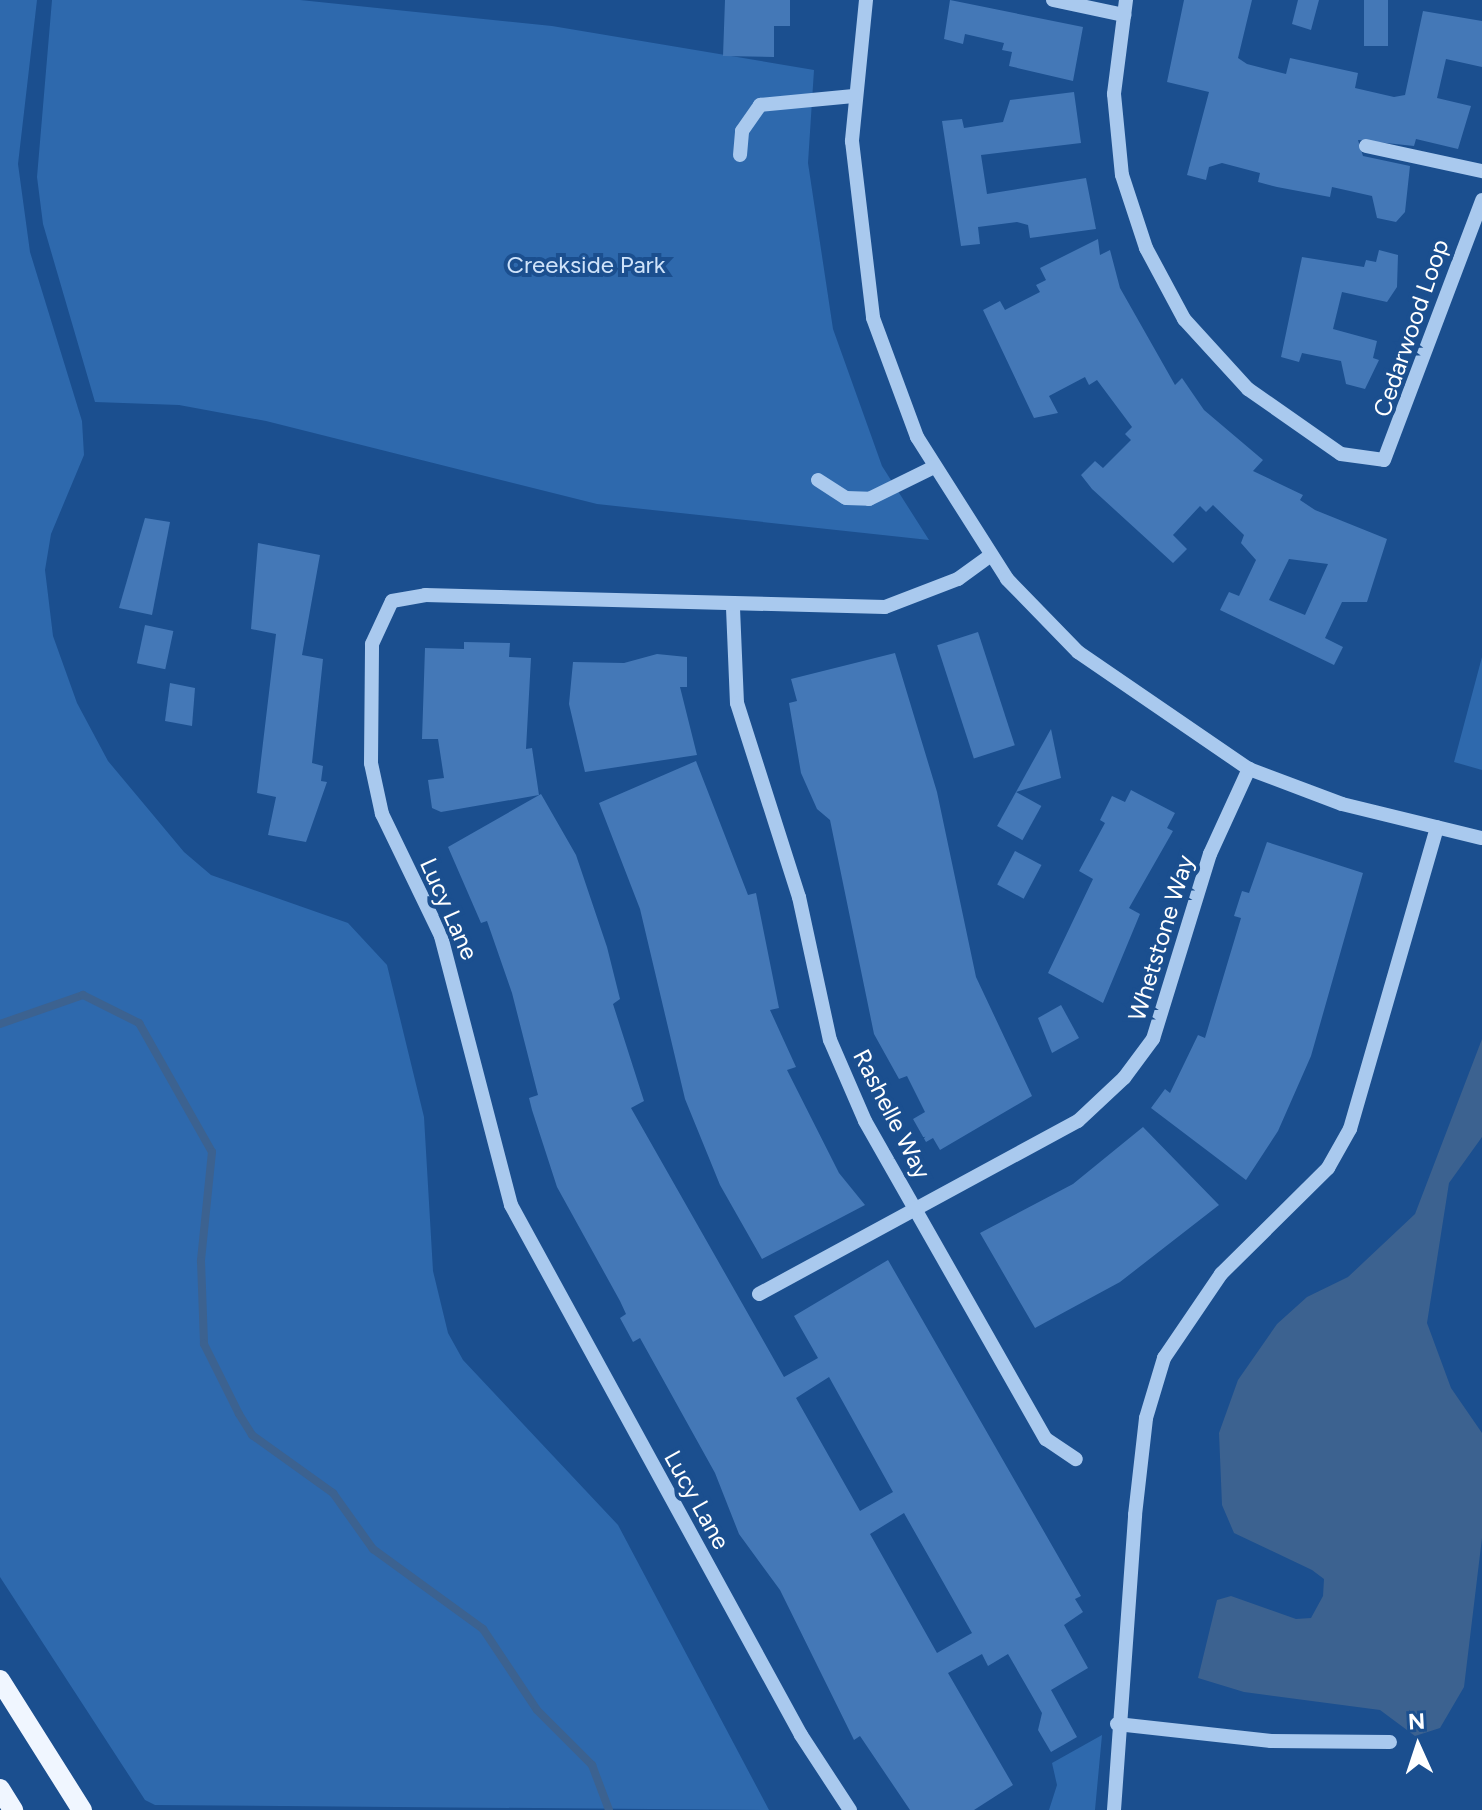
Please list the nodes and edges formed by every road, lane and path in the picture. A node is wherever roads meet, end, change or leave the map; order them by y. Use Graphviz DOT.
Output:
graph roads {
  1 [pos="866,0"];
  2 [pos="1053,0"];
  3 [pos="1125,8"];
  4 [pos="854,96"];
  5 [pos="1366,146"];
  6 [pos="740,155"];
  7 [pos="1482,171"];
  8 [pos="1482,200"];
  9 [pos="934,467"];
  10 [pos="818,480"];
  11 [pos="990,556"];
  12 [pos="733,608"];
  13 [pos="1249,769"];
  14 [pos="1437,827"];
  15 [pos="1482,838"];
  16 [pos="918,1211"];
  17 [pos="759,1294"];
  18 [pos="1076,1459"];
  19 [pos="0,1680"];
  20 [pos="1117,1724"];
  21 [pos="1390,1742"];
  22 [pos="0,1789"];
  23 [pos="13,1810"];
  24 [pos="82,1810"];
  25 [pos="850,1810"];
  26 [pos="1114,1810"];
  1 -- 4 [label="street"];
  2 -- 3 [label="street"];
  3 -- 8 [label="street, Cedarwood Loop"];
  4 -- 6 [label="street"];
  4 -- 9 [label="street"];
  5 -- 7 [label="street"];
  9 -- 10 [label="street"];
  9 -- 11 [label="street"];
  11 -- 12 [label="street, Lucy Lane"];
  11 -- 13 [label="street"];
  12 -- 16 [label="street, Rashelle Way"];
  12 -- 25 [label="street, Lucy Lane"];
  13 -- 14 [label="street"];
  13 -- 16 [label="street, Whetstone Way"];
  14 -- 15 [label="street"];
  14 -- 20 [label="street"];
  16 -- 17 [label="street, Whetstone Way"];
  16 -- 18 [label="street, Rashelle Way"];
  19 -- 24 [label="main road"];
  20 -- 21 [label="street"];
  20 -- 26 [label="street"];
  22 -- 23 [label="main road"];
}
